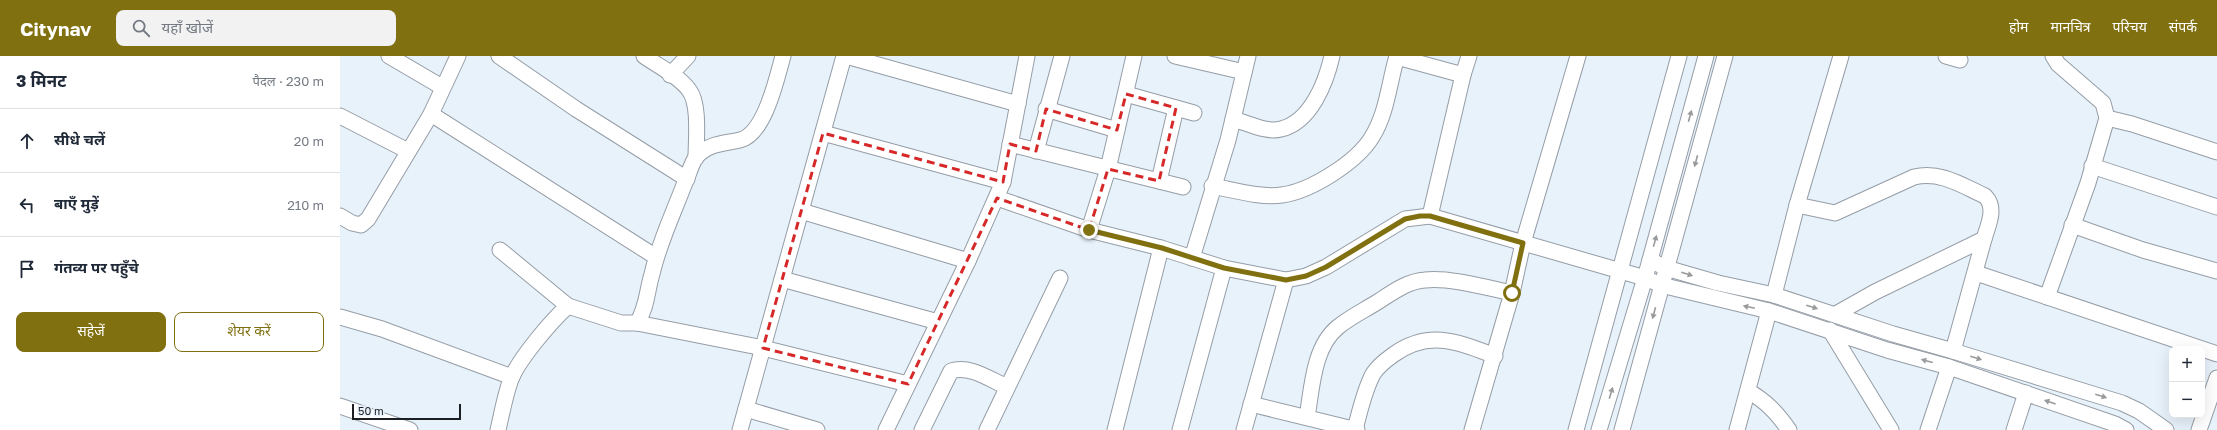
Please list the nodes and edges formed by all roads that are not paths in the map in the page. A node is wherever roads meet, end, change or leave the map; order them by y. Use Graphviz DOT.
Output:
graph roads {
  1 [pos="389,56"];
  2 [pos="458,56"];
  3 [pos="499,56"];
  4 [pos="644,56"];
  5 [pos="688,56"];
  6 [pos="783,56"];
  7 [pos="845,56"];
  8 [pos="1027,56"];
  9 [pos="1062,56"];
  10 [pos="1134,56"];
  11 [pos="1248,56"];
  12 [pos="1332,56"];
  13 [pos="1397,56"];
  14 [pos="1469,56"];
  15 [pos="1578,56"];
  16 [pos="1679,56"];
  17 [pos="1706,56"];
  18 [pos="1725,56"];
  19 [pos="1841,56"];
  20 [pos="2053,56"];
  21 [pos="1185,57"];
  22 [pos="1244,72"];
  23 [pos="670,75"];
  24 [pos="1463,75"];
  25 [pos="442,87"];
  26 [pos="1126,94"];
  27 [pos="1018,104"];
  28 [pos="1176,108"];
  29 [pos="1046,109"];
  30 [pos="1194,113"];
  31 [pos="431,114"];
  32 [pos="340,116"];
  33 [pos="2107,118"];
  34 [pos="1233,119"];
  35 [pos="1117,130"];
  36 [pos="823,133"];
  37 [pos="1010,144"];
  38 [pos="408,151"];
  39 [pos="1036,151"];
  40 [pos="2217,152"];
  41 [pos="696,158"];
  42 [pos="2092,166"];
  43 [pos="1108,169"];
  44 [pos="687,179"];
  45 [pos="1159,181"];
  46 [pos="1003,182"];
  47 [pos="1212,186"];
  48 [pos="1183,187"];
  49 [pos="996,198"];
  50 [pos="1797,205"];
  51 [pos="2217,207"];
  52 [pos="801,211"];
  53 [pos="340,216"];
  54 [pos="1430,216"];
  55 [pos="2072,224"];
  56 [pos="1089,230"];
  57 [pos="1984,239"];
  58 [pos="1523,243"];
  59 [pos="1162,248"];
  60 [pos="500,250"];
  61 [pos="656,257"];
  62 [pos="1192,258"];
  63 [pos="1650,260"];
  64 [pos="968,261"];
  65 [pos="1224,268"];
  66 [pos="1666,268"];
  67 [pos="2217,271"];
  68 [pos="1620,272"];
  69 [pos="1976,273"];
  70 [pos="1060,278"];
  71 [pos="1645,278"];
  72 [pos="782,279"];
  73 [pos="1286,280"];
  74 [pos="1661,285"];
  75 [pos="1512,293"];
  76 [pos="1774,295"];
  77 [pos="2047,297"];
  78 [pos="568,306"];
  79 [pos="1769,311"];
  80 [pos="1836,314"];
  81 [pos="340,317"];
  82 [pos="938,322"];
  83 [pos="637,323"];
  84 [pos="1830,330"];
  85 [pos="763,348"];
  86 [pos="1953,351"];
  87 [pos="2217,354"];
  88 [pos="1494,356"];
  89 [pos="1949,367"];
  90 [pos="512,377"];
  91 [pos="2217,378"];
  92 [pos="908,384"];
  93 [pos="1007,387"];
  94 [pos="1748,391"];
  95 [pos="2026,393"];
  96 [pos="2122,403"];
  97 [pos="1251,404"];
  98 [pos="340,406"];
  99 [pos="746,409"];
  100 [pos="1306,417"];
  101 [pos="2118,428"];
  102 [pos="410,430"];
  103 [pos="498,430"];
  104 [pos="740,430"];
  105 [pos="817,430"];
  106 [pos="886,430"];
  107 [pos="922,430"];
  108 [pos="987,430"];
  109 [pos="1115,430"];
  110 [pos="1180,430"];
  111 [pos="1244,430"];
  112 [pos="1356,430"];
  113 [pos="1472,430"];
  114 [pos="1576,430"];
  115 [pos="1599,430"];
  116 [pos="1622,430"];
  117 [pos="1737,430"];
  118 [pos="1789,430"];
  119 [pos="1891,430"];
  120 [pos="1928,430"];
  121 [pos="2014,430"];
  122 [pos="2166,430"];
  123 [pos="2199,430"];
  1 -- 25 [label="street"];
  2 -- 25 [label="street"];
  3 -- 44 [label="street"];
  4 -- 23 [label="street"];
  5 -- 23 [label="street"];
  6 -- 41 [label="street"];
  7 -- 27 [label="street"];
  7 -- 36 [label="street"];
  8 -- 27 [label="street"];
  9 -- 29 [label="street"];
  10 -- 26 [label="street"];
  11 -- 22 [label="street"];
  12 -- 34 [label="street"];
  13 -- 24 [label="street"];
  13 -- 47 [label="street"];
  14 -- 24 [label="street"];
  15 -- 58 [label="street"];
  16 -- 68 [label="street"];
  63 -- 17 [label="street, one-way"];
  18 -- 66 [label="street, one-way"];
  19 -- 50 [label="street"];
  20 -- 33 [label="street"];
  21 -- 22 [label="street"];
  22 -- 34 [label="street"];
  23 -- 41 [label="street"];
  24 -- 54 [label="street"];
  25 -- 31 [label="street"];
  26 -- 28 [label="street"];
  26 -- 35 [label="street"];
  27 -- 37 [label="street"];
  28 -- 30 [label="street"];
  28 -- 45 [label="street"];
  29 -- 35 [label="street"];
  29 -- 39 [label="street"];
  31 -- 38 [label="street"];
  31 -- 61 [label="street"];
  32 -- 38 [label="street"];
  33 -- 40 [label="street"];
  33 -- 42 [label="street"];
  34 -- 47 [label="street"];
  35 -- 43 [label="street"];
  36 -- 46 [label="street"];
  36 -- 52 [label="street"];
  37 -- 39 [label="street"];
  37 -- 46 [label="street"];
  38 -- 53 [label="street"];
  39 -- 43 [label="street"];
  41 -- 44 [label="street"];
  42 -- 51 [label="street"];
  42 -- 55 [label="street"];
  43 -- 45 [label="street"];
  43 -- 56 [label="street"];
  44 -- 61 [label="street"];
  45 -- 48 [label="street"];
  46 -- 49 [label="street"];
  47 -- 62 [label="street"];
  49 -- 56 [label="street"];
  49 -- 64 [label="street"];
  50 -- 57 [label="street"];
  50 -- 76 [label="street"];
  52 -- 64 [label="street"];
  52 -- 72 [label="street"];
  54 -- 58 [label="street"];
  54 -- 73 [label="street"];
  55 -- 67 [label="street"];
  55 -- 77 [label="street"];
  56 -- 59 [label="street"];
  57 -- 69 [label="street"];
  57 -- 80 [label="street"];
  58 -- 68 [label="street"];
  58 -- 75 [label="street"];
  59 -- 62 [label="street"];
  59 -- 109 [label="street"];
  60 -- 78 [label="street"];
  61 -- 83 [label="street"];
  62 -- 65 [label="street"];
  63 -- 66 [label="street"];
  63 -- 71 [label="street"];
  64 -- 82 [label="street"];
  65 -- 73 [label="street"];
  65 -- 110 [label="street"];
  66 -- 74 [label="street"];
  66 -- 76 [label="street, one-way"];
  68 -- 71 [label="street"];
  68 -- 114 [label="street"];
  69 -- 77 [label="street"];
  69 -- 86 [label="street"];
  70 -- 93 [label="street"];
  71 -- 74 [label="street"];
  115 -- 71 [label="street, one-way"];
  72 -- 82 [label="street"];
  72 -- 85 [label="street"];
  73 -- 97 [label="street"];
  79 -- 74 [label="street, one-way"];
  74 -- 116 [label="street, one-way"];
  75 -- 88 [label="street"];
  75 -- 100 [label="street"];
  76 -- 80 [label="street, one-way"];
  77 -- 87 [label="street"];
  78 -- 83 [label="street"];
  78 -- 90 [label="street"];
  79 -- 84 [label="street"];
  79 -- 94 [label="street"];
  80 -- 86 [label="street"];
  81 -- 90 [label="street"];
  82 -- 92 [label="street"];
  83 -- 85 [label="street"];
  89 -- 84 [label="street, one-way"];
  84 -- 119 [label="street"];
  85 -- 92 [label="street"];
  85 -- 99 [label="street"];
  86 -- 96 [label="street, one-way"];
  88 -- 112 [label="street"];
  88 -- 113 [label="street"];
  89 -- 95 [label="street"];
  89 -- 120 [label="street"];
  90 -- 103 [label="street"];
  91 -- 123 [label="street"];
  92 -- 106 [label="street"];
  93 -- 107 [label="street"];
  93 -- 108 [label="street"];
  94 -- 117 [label="street"];
  94 -- 118 [label="street"];
  101 -- 95 [label="street, one-way"];
  95 -- 121 [label="street"];
  96 -- 101 [label="street"];
  96 -- 122 [label="street"];
  97 -- 100 [label="street"];
  97 -- 111 [label="street"];
  98 -- 102 [label="street"];
  99 -- 104 [label="street"];
  99 -- 105 [label="street"];
  100 -- 112 [label="street"];
}
